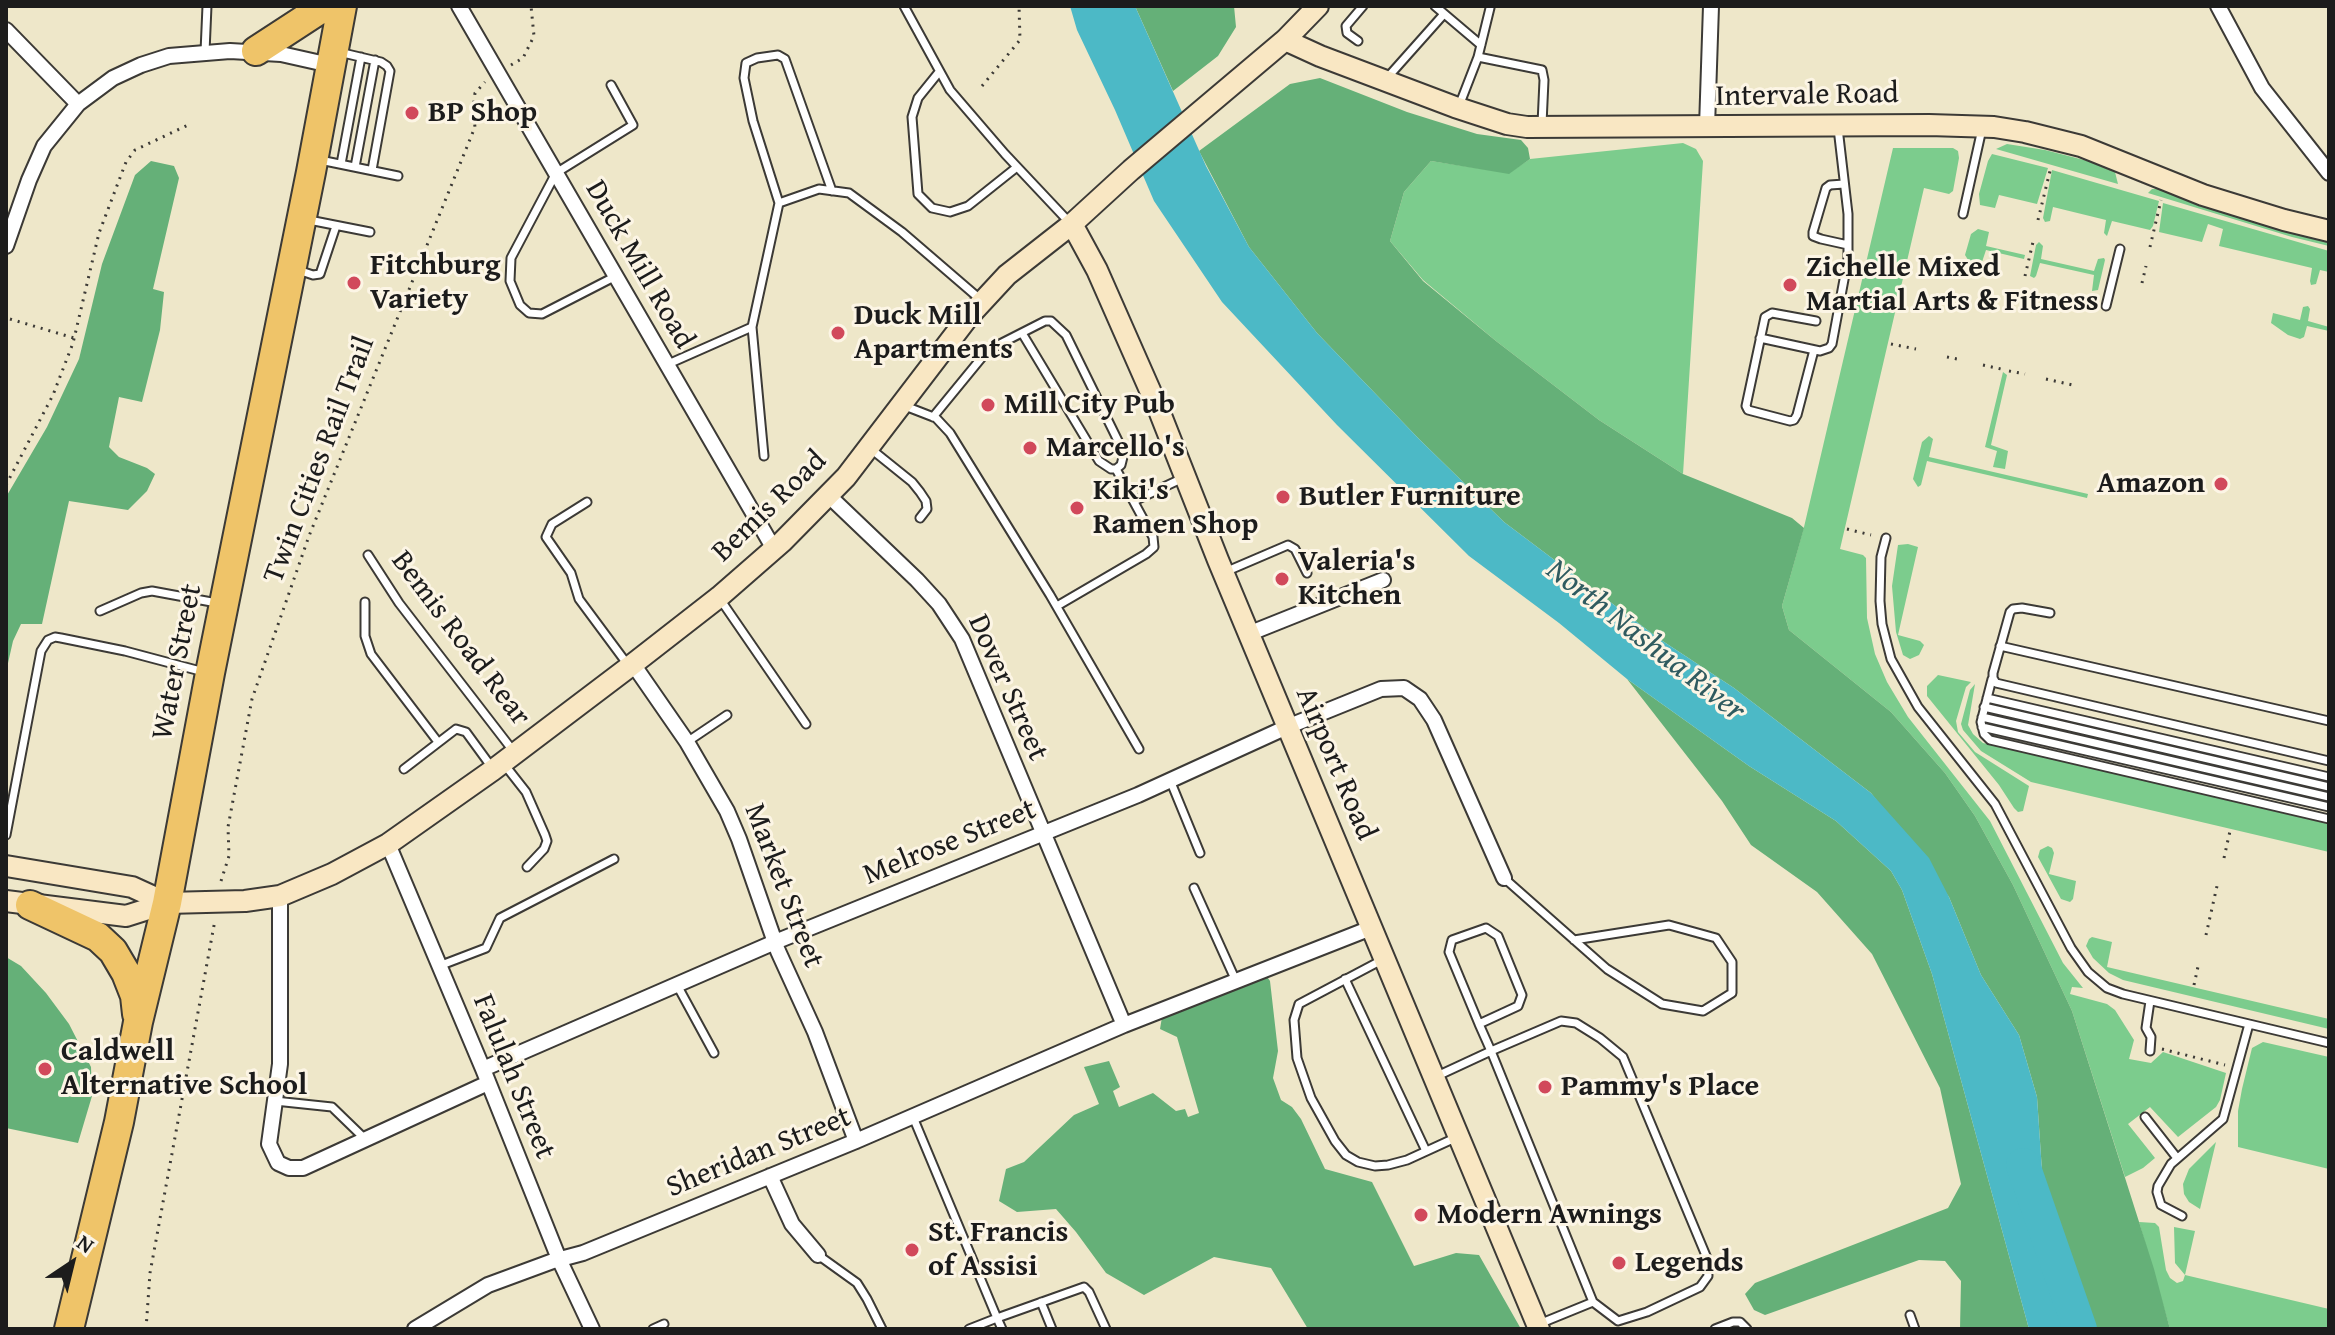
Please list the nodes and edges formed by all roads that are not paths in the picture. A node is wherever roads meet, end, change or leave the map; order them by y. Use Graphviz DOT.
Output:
graph roads {
  1 [pos="207,6"];
  2 [pos="325,6"];
  3 [pos="342,6"];
  4 [pos="459,6"];
  5 [pos="904,6"];
  6 [pos="1318,6"];
  7 [pos="1362,6"];
  8 [pos="1435,6"];
  9 [pos="1711,6"];
  10 [pos="2218,6"];
  11 [pos="1490,8"];
  12 [pos="1444,14"];
  13 [pos="6,30"];
  14 [pos="1285,40"];
  15 [pos="1358,41"];
  16 [pos="1481,45"];
  17 [pos="256,51"];
  18 [pos="205,52"];
  19 [pos="361,57"];
  20 [pos="1478,57"];
  21 [pos="331,58"];
  22 [pos="375,60"];
  23 [pos="939,72"];
  24 [pos="1385,81"];
  25 [pos="611,85"];
  26 [pos="78,104"];
  27 [pos="1458,108"];
  28 [pos="1542,126"];
  29 [pos="1837,126"];
  30 [pos="1707,127"];
  31 [pos="1982,127"];
  32 [pos="327,161"];
  33 [pos="355,167"];
  34 [pos="1017,167"];
  35 [pos="372,170"];
  36 [pos="556,173"];
  37 [pos="2329,173"];
  38 [pos="398,176"];
  39 [pos="1844,184"];
  40 [pos="832,191"];
  41 [pos="779,203"];
  42 [pos="1963,214"];
  43 [pos="302,218"];
  44 [pos="1072,224"];
  45 [pos="336,226"];
  46 [pos="2329,231"];
  47 [pos="370,232"];
  48 [pos="1848,245"];
  49 [pos="6,246"];
  50 [pos="2120,249"];
  51 [pos="292,268"];
  52 [pos="616,276"];
  53 [pos="982,301"];
  54 [pos="2106,306"];
  55 [pos="1816,321"];
  56 [pos="752,327"];
  57 [pos="1022,333"];
  58 [pos="1760,338"];
  59 [pos="1814,350"];
  60 [pos="666,365"];
  61 [pos="902,404"];
  62 [pos="933,417"];
  63 [pos="870,447"];
  64 [pos="764,456"];
  65 [pos="1116,469"];
  66 [pos="1185,477"];
  67 [pos="828,495"];
  68 [pos="1134,501"];
  69 [pos="587,502"];
  70 [pos="920,518"];
  71 [pos="1886,538"];
  72 [pos="774,549"];
  73 [pos="368,555"];
  74 [pos="1223,573"];
  75 [pos="1307,573"];
  76 [pos="1383,580"];
  77 [pos="719,597"];
  78 [pos="365,602"];
  79 [pos="223,604"];
  80 [pos="1057,606"];
  81 [pos="100,611"];
  82 [pos="2050,613"];
  83 [pos="1248,634"];
  84 [pos="2000,646"];
  85 [pos="631,666"];
  86 [pos="210,673"];
  87 [pos="1993,678"];
  88 [pos="1987,698"];
  89 [pos="1984,707"];
  90 [pos="727,715"];
  91 [pos="1982,717"];
  92 [pos="2329,721"];
  93 [pos="806,724"];
  94 [pos="1287,727"];
  95 [pos="1982,727"];
  96 [pos="438,742"];
  97 [pos="687,742"];
  98 [pos="1139,749"];
  99 [pos="2329,761"];
  100 [pos="504,762"];
  101 [pos="404,769"];
  102 [pos="2329,777"];
  103 [pos="1170,780"];
  104 [pos="2329,787"];
  105 [pos="2329,797"];
  106 [pos="2329,807"];
  107 [pos="2329,819"];
  108 [pos="1042,834"];
  109 [pos="6,835"];
  110 [pos="388,844"];
  111 [pos="1200,853"];
  112 [pos="614,859"];
  113 [pos="6,866"];
  114 [pos="527,867"];
  115 [pos="1504,878"];
  116 [pos="1194,888"];
  117 [pos="280,896"];
  118 [pos="18,903"];
  119 [pos="167,903"];
  120 [pos="1371,928"];
  121 [pos="1574,940"];
  122 [pos="775,942"];
  123 [pos="1384,959"];
  124 [pos="439,966"];
  125 [pos="1345,979"];
  126 [pos="1236,981"];
  127 [pos="677,985"];
  128 [pos="2150,1001"];
  129 [pos="138,1022"];
  130 [pos="1479,1024"];
  131 [pos="2249,1024"];
  132 [pos="1124,1025"];
  133 [pos="2329,1043"];
  134 [pos="2150,1049"];
  135 [pos="1491,1051"];
  136 [pos="714,1053"];
  137 [pos="485,1076"];
  138 [pos="1434,1078"];
  139 [pos="275,1101"];
  140 [pos="913,1117"];
  141 [pos="2145,1117"];
  142 [pos="1458,1136"];
  143 [pos="365,1139"];
  144 [pos="856,1141"];
  145 [pos="1426,1151"];
  146 [pos="2177,1158"];
  147 [pos="770,1176"];
  148 [pos="2182,1216"];
  149 [pos="818,1255"];
  150 [pos="559,1259"];
  151 [pos="1041,1302"];
  152 [pos="1593,1302"];
  153 [pos="1910,1315"];
  154 [pos="997,1318"];
  155 [pos="664,1324"];
  156 [pos="1538,1327"];
  157 [pos="69,1329"];
  158 [pos="415,1329"];
  159 [pos="592,1329"];
  160 [pos="653,1329"];
  161 [pos="882,1329"];
  162 [pos="969,1329"];
  163 [pos="1002,1329"];
  164 [pos="1052,1329"];
  165 [pos="1106,1329"];
  166 [pos="1715,1329"];
  167 [pos="1747,1329"];
  168 [pos="1915,1329"];
  1 -- 18 [label="lane"];
  2 -- 17 [label="highway"];
  3 -- 21 [label="highway, Water Street"];
  4 -- 36 [label="street, Duck Mill Road"];
  5 -- 23 [label="lane"];
  6 -- 14 [label="main road, Bemis Road"];
  7 -- 15 [label="lane"];
  8 -- 12 [label="lane"];
  9 -- 30 [label="street"];
  10 -- 37 [label="street"];
  11 -- 16 [label="lane"];
  12 -- 16 [label="lane"];
  12 -- 24 [label="lane"];
  13 -- 26 [label="street"];
  14 -- 24 [label="main road, Intervale Road"];
  14 -- 44 [label="main road, Bemis Road"];
  16 -- 20 [label="lane"];
  17 -- 18 [label="street"];
  17 -- 21 [label="street"];
  18 -- 26 [label="street"];
  19 -- 21 [label="lane"];
  19 -- 22 [label="lane"];
  19 -- 32 [label="lane"];
  20 -- 27 [label="lane"];
  20 -- 28 [label="lane"];
  21 -- 32 [label="highway, Water Street"];
  22 -- 33 [label="lane"];
  22 -- 35 [label="lane"];
  23 -- 34 [label="lane"];
  23 -- 34 [label="lane"];
  24 -- 27 [label="main road, Intervale Road"];
  25 -- 36 [label="lane"];
  26 -- 49 [label="street"];
  27 -- 28 [label="main road, Intervale Road"];
  28 -- 30 [label="main road, Intervale Road"];
  29 -- 30 [label="main road, Intervale Road"];
  29 -- 31 [label="main road, Intervale Road"];
  29 -- 39 [label="lane"];
  31 -- 42 [label="lane"];
  31 -- 46 [label="main road, Intervale Road"];
  32 -- 33 [label="lane"];
  32 -- 43 [label="highway, Water Street"];
  33 -- 35 [label="lane"];
  34 -- 44 [label="lane"];
  35 -- 38 [label="lane"];
  36 -- 52 [label="street, Duck Mill Road"];
  36 -- 52 [label="lane"];
  39 -- 48 [label="lane"];
  39 -- 48 [label="lane"];
  40 -- 41 [label="lane"];
  40 -- 41 [label="lane"];
  40 -- 53 [label="lane"];
  41 -- 56 [label="lane"];
  43 -- 45 [label="lane"];
  43 -- 51 [label="highway, Water Street"];
  44 -- 53 [label="main road, Bemis Road"];
  44 -- 66 [label="main road, Airport Road"];
  45 -- 47 [label="lane"];
  45 -- 51 [label="lane"];
  48 -- 59 [label="lane"];
  50 -- 54 [label="lane"];
  51 -- 79 [label="highway, Water Street"];
  52 -- 60 [label="street, Duck Mill Road"];
  53 -- 61 [label="main road, Bemis Road"];
  55 -- 58 [label="lane"];
  56 -- 60 [label="lane"];
  56 -- 64 [label="lane"];
  57 -- 62 [label="lane"];
  57 -- 65 [label="lane"];
  57 -- 65 [label="lane"];
  58 -- 59 [label="lane"];
  58 -- 59 [label="lane"];
  60 -- 72 [label="street, Duck Mill Road"];
  61 -- 62 [label="lane"];
  61 -- 63 [label="main road, Bemis Road"];
  62 -- 80 [label="lane"];
  63 -- 67 [label="main road, Bemis Road"];
  63 -- 70 [label="lane"];
  65 -- 68 [label="lane"];
  66 -- 68 [label="lane"];
  66 -- 74 [label="main road, Airport Road"];
  67 -- 72 [label="main road, Bemis Road"];
  67 -- 108 [label="street, Dover Street"];
  68 -- 80 [label="lane"];
  69 -- 85 [label="lane"];
  71 -- 128 [label="lane"];
  72 -- 77 [label="main road, Bemis Road"];
  73 -- 100 [label="lane, Bemis Road Rear"];
  74 -- 75 [label="lane"];
  74 -- 83 [label="main road, Airport Road"];
  76 -- 83 [label="street"];
  77 -- 85 [label="main road, Bemis Road"];
  77 -- 93 [label="lane"];
  78 -- 96 [label="lane"];
  79 -- 81 [label="lane"];
  79 -- 86 [label="highway, Water Street"];
  80 -- 98 [label="lane"];
  82 -- 84 [label="lane"];
  83 -- 94 [label="main road, Airport Road"];
  84 -- 87 [label="lane"];
  84 -- 92 [label="lane"];
  85 -- 97 [label="street, Market Street"];
  85 -- 100 [label="main road, Bemis Road"];
  86 -- 109 [label="lane"];
  86 -- 119 [label="highway, Water Street"];
  87 -- 88 [label="lane"];
  87 -- 99 [label="lane"];
  88 -- 89 [label="lane"];
  88 -- 102 [label="lane"];
  89 -- 91 [label="lane"];
  89 -- 104 [label="lane"];
  90 -- 97 [label="lane"];
  91 -- 95 [label="lane"];
  91 -- 105 [label="lane"];
  94 -- 103 [label="street, Melrose Street"];
  94 -- 115 [label="street, Melrose Street"];
  94 -- 120 [label="main road, Airport Road"];
  95 -- 106 [label="lane"];
  95 -- 107 [label="lane"];
  96 -- 100 [label="lane"];
  96 -- 101 [label="lane"];
  97 -- 122 [label="street, Market Street"];
  100 -- 110 [label="main road, Bemis Road"];
  100 -- 114 [label="lane"];
  103 -- 108 [label="street, Melrose Street"];
  103 -- 111 [label="lane"];
  108 -- 122 [label="street, Melrose Street"];
  108 -- 132 [label="street, Dover Street"];
  110 -- 117 [label="main road, Bemis Road"];
  110 -- 124 [label="street, Falulah Street"];
  112 -- 124 [label="lane"];
  113 -- 119 [label="main road"];
  115 -- 121 [label="lane"];
  116 -- 126 [label="lane"];
  117 -- 119 [label="main road, Bemis Road"];
  117 -- 139 [label="street"];
  118 -- 119 [label="main road"];
  118 -- 129 [label="highway"];
  119 -- 129 [label="highway, Water Street"];
  120 -- 123 [label="main road, Airport Road"];
  120 -- 126 [label="street, Sheridan Street"];
  121 -- 121 [label="lane"];
  122 -- 127 [label="street, Melrose Street"];
  122 -- 144 [label="street, Market Street"];
  123 -- 125 [label="lane"];
  123 -- 138 [label="main road, Airport Road"];
  124 -- 137 [label="street, Falulah Street"];
  125 -- 145 [label="lane"];
  125 -- 145 [label="lane"];
  126 -- 132 [label="street, Sheridan Street"];
  127 -- 136 [label="lane"];
  127 -- 137 [label="street, Melrose Street"];
  128 -- 131 [label="lane"];
  128 -- 134 [label="lane"];
  129 -- 157 [label="highway, Water Street"];
  130 -- 130 [label="lane"];
  130 -- 135 [label="lane"];
  131 -- 133 [label="lane"];
  131 -- 146 [label="lane"];
  132 -- 140 [label="street, Sheridan Street"];
  135 -- 138 [label="lane"];
  135 -- 152 [label="lane"];
  135 -- 152 [label="lane"];
  137 -- 143 [label="street, Melrose Street"];
  137 -- 150 [label="street, Falulah Street"];
  138 -- 142 [label="main road, Airport Road"];
  139 -- 143 [label="lane"];
  139 -- 143 [label="street, Melrose Street"];
  140 -- 144 [label="street, Sheridan Street"];
  140 -- 154 [label="lane"];
  141 -- 146 [label="lane"];
  142 -- 145 [label="lane"];
  142 -- 156 [label="main road, Airport Road"];
  144 -- 147 [label="street, Sheridan Street"];
  146 -- 148 [label="lane"];
  147 -- 149 [label="street"];
  147 -- 150 [label="street, Sheridan Street"];
  149 -- 161 [label="lane"];
  150 -- 158 [label="street, Sheridan Street"];
  150 -- 159 [label="street, Falulah Street"];
  151 -- 154 [label="lane"];
  151 -- 164 [label="lane"];
  151 -- 165 [label="lane"];
  152 -- 156 [label="lane"];
  153 -- 168 [label="lane"];
  154 -- 162 [label="lane"];
  154 -- 163 [label="lane"];
  155 -- 160 [label="lane"];
  166 -- 167 [label="lane"];
}
